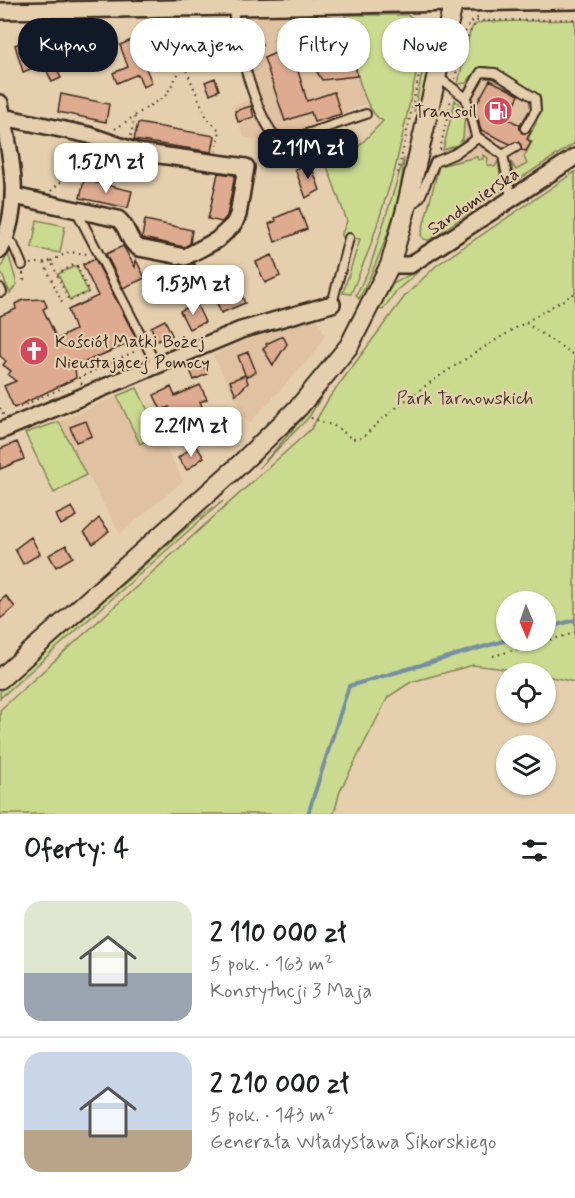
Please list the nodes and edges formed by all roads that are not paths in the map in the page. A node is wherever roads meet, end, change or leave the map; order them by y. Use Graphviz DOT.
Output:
graph roads {
  1 [pos="358,1"];
  2 [pos="453,1"];
  3 [pos="575,1"];
  4 [pos="136,4"];
  5 [pos="233,6"];
  6 [pos="0,10"];
  7 [pos="446,79"];
  8 [pos="466,98"];
  9 [pos="2,110"];
  10 [pos="366,114"];
  11 [pos="525,129"];
  12 [pos="478,138"];
  13 [pos="516,147"];
  14 [pos="503,155"];
  15 [pos="575,156"];
  16 [pos="14,196"];
  17 [pos="511,198"];
  18 [pos="75,210"];
  19 [pos="405,213"];
  20 [pos="350,238"];
  21 [pos="2,244"];
  22 [pos="22,265"];
  23 [pos="390,266"];
  24 [pos="332,304"];
  25 [pos="157,366"];
  26 [pos="1,429"];
  27 [pos="0,679"];
  1 -- 2 [label="street"];
  1 -- 5 [label="street"];
  2 -- 3 [label="street"];
  2 -- 7 [label="street"];
  4 -- 5 [label="street"];
  4 -- 6 [label="street"];
  5 -- 10 [label="lane"];
  7 -- 8 [label="lane"];
  7 -- 19 [label="street"];
  8 -- 11 [label="lane"];
  8 -- 12 [label="lane"];
  9 -- 16 [label="street"];
  9 -- 18 [label="street"];
  12 -- 14 [label="lane"];
  12 -- 19 [label="lane"];
  13 -- 14 [label="lane"];
  14 -- 17 [label="lane"];
  15 -- 17 [label="street, Sandomierska"];
  16 -- 18 [label="street"];
  16 -- 21 [label="street"];
  17 -- 23 [label="street, Sandomierska"];
  18 -- 25 [label="lane"];
  19 -- 23 [label="street"];
  20 -- 24 [label="lane"];
  21 -- 22 [label="lane"];
  23 -- 27 [label="street"];
  24 -- 25 [label="street"];
  25 -- 26 [label="street"];
}
